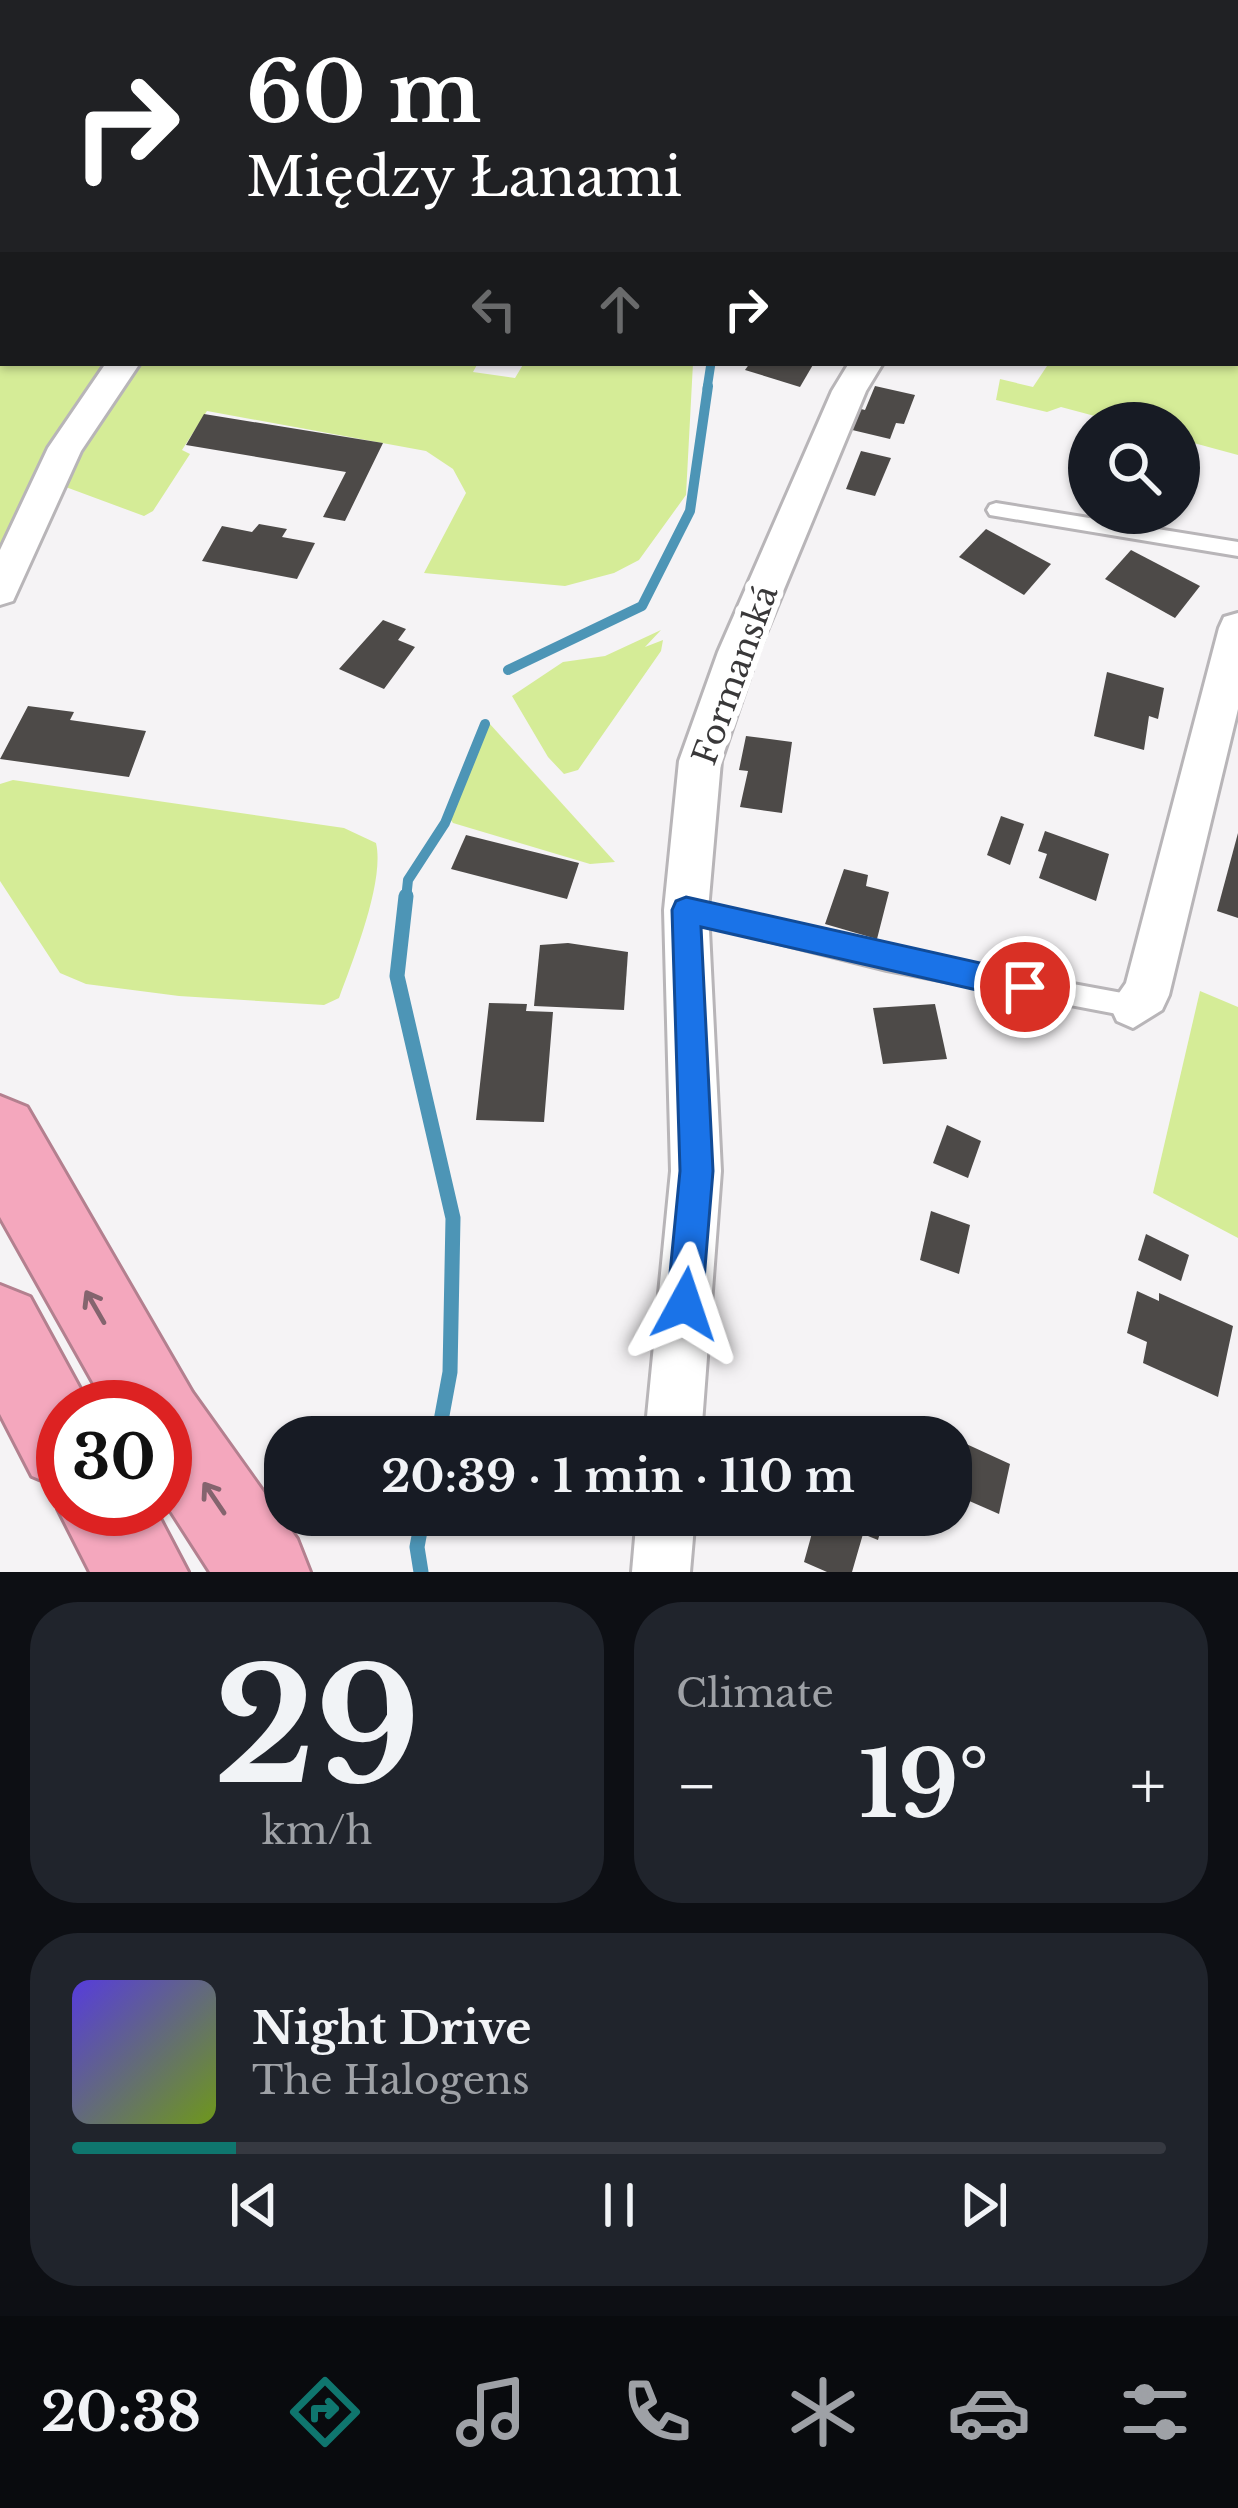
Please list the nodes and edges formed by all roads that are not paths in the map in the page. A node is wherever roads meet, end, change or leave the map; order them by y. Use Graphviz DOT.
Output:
graph roads {
  1 [pos="121,366"];
  2 [pos="864,366"];
  3 [pos="996,510"];
  4 [pos="1238,549"];
  5 [pos="0,591"];
  6 [pos="1238,628"];
  7 [pos="686,910"];
  8 [pos="1133,1006"];
  9 [pos="0,1134"];
  10 [pos="0,1327"];
  11 [pos="139,1380"];
  12 [pos="36,1394"];
  13 [pos="675,1416"];
  14 [pos="192,1464"];
  15 [pos="120,1536"];
  16 [pos="664,1536"];
  17 [pos="142,1572"];
  18 [pos="264,1572"];
  19 [pos="661,1572"];
  1 -- 5 [label="street"];
  2 -- 7 [label="street, Formanská"];
  3 -- 4 [label="lane"];
  6 -- 8 [label="street"];
  7 -- 8 [label="lane"];
  7 -- 13 [label="street, Formanská"];
  11 -- 9 [label="highway, one-way"];
  10 -- 12 [label="highway"];
  18 -- 14 [label="highway, one-way"];
  15 -- 17 [label="highway"];
  16 -- 19 [label="street"];
}
